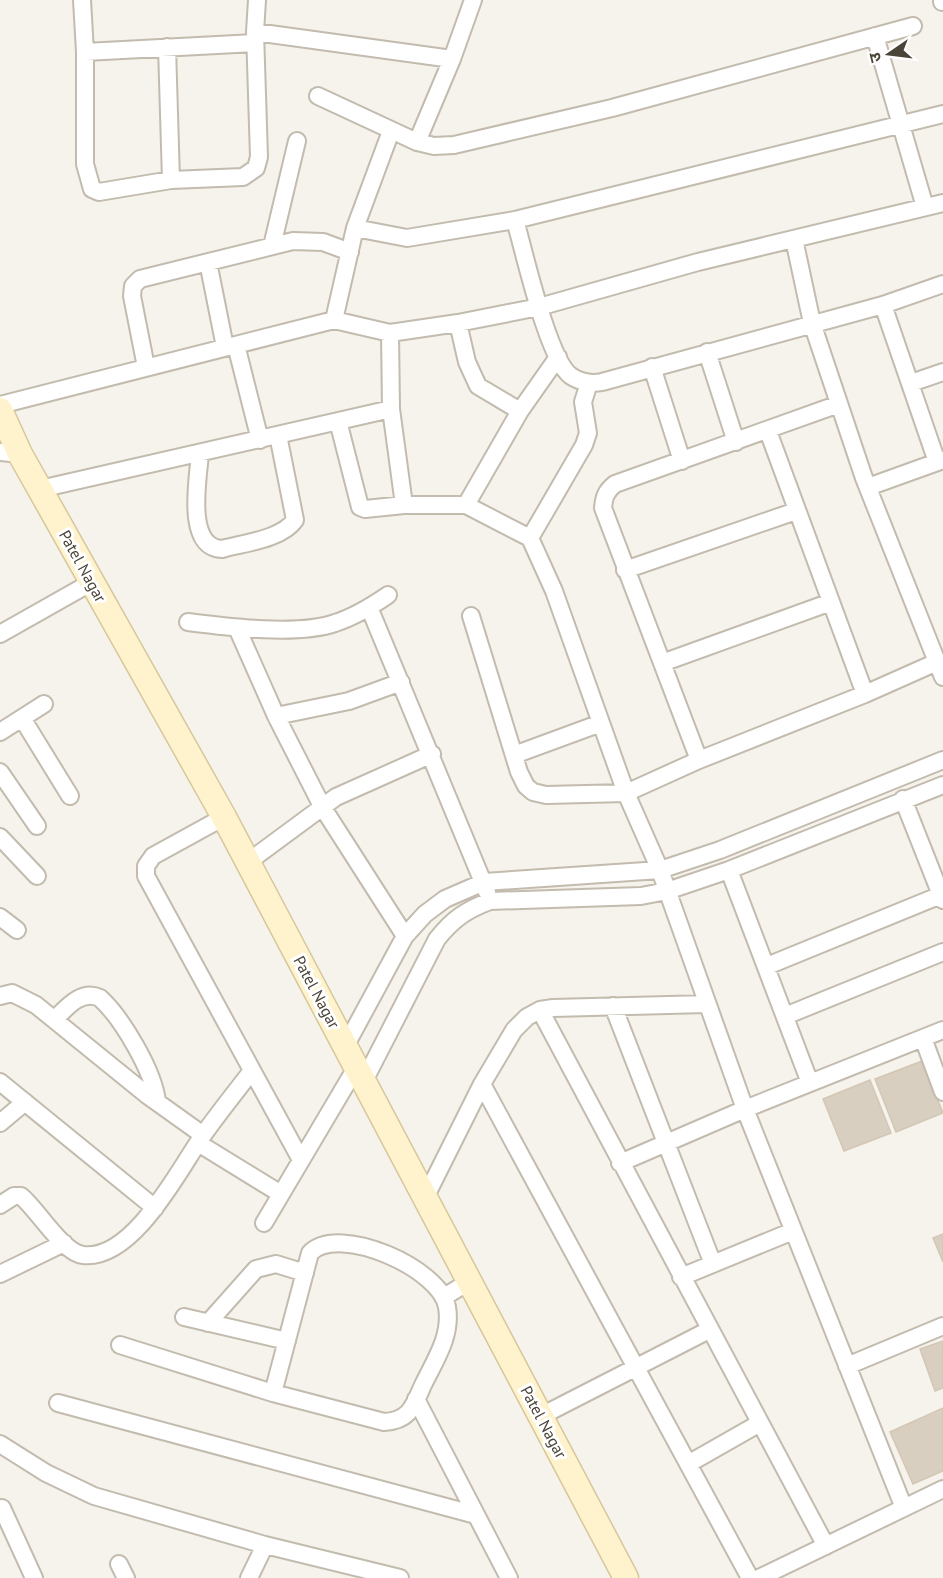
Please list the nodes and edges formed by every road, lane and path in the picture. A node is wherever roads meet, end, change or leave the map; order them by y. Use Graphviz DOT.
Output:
graph roads {
  1 [pos="82,0"];
  2 [pos="257,0"];
  3 [pos="473,0"];
  4 [pos="912,26"];
  5 [pos="875,36"];
  6 [pos="255,37"];
  7 [pos="168,47"];
  8 [pos="85,52"];
  9 [pos="452,59"];
  10 [pos="318,96"];
  11 [pos="943,114"];
  12 [pos="903,124"];
  13 [pos="391,131"];
  14 [pos="297,141"];
  15 [pos="417,142"];
  16 [pos="171,180"];
  17 [pos="943,203"];
  18 [pos="925,207"];
  19 [pos="515,220"];
  20 [pos="356,228"];
  21 [pos="794,239"];
  22 [pos="272,246"];
  23 [pos="350,252"];
  24 [pos="208,262"];
  25 [pos="943,284"];
  26 [pos="883,305"];
  27 [pos="539,307"];
  28 [pos="334,320"];
  29 [pos="458,323"];
  30 [pos="812,323"];
  31 [pos="390,333"];
  32 [pos="231,346"];
  33 [pos="706,352"];
  34 [pos="558,357"];
  35 [pos="652,367"];
  36 [pos="146,368"];
  37 [pos="943,372"];
  38 [pos="589,383"];
  39 [pos="910,383"];
  40 [pos="839,404"];
  41 [pos="0,405"];
  42 [pos="391,409"];
  43 [pos="0,410"];
  44 [pos="520,411"];
  45 [pos="338,421"];
  46 [pos="768,430"];
  47 [pos="278,435"];
  48 [pos="260,440"];
  49 [pos="736,442"];
  50 [pos="10,453"];
  51 [pos="200,454"];
  52 [pos="682,461"];
  53 [pos="940,461"];
  54 [pos="868,487"];
  55 [pos="40,489"];
  56 [pos="404,506"];
  57 [pos="465,506"];
  58 [pos="796,511"];
  59 [pos="531,538"];
  60 [pos="625,570"];
  61 [pos="92,582"];
  62 [pos="388,595"];
  63 [pos="831,602"];
  64 [pos="369,608"];
  65 [pos="471,616"];
  66 [pos="188,622"];
  67 [pos="237,628"];
  68 [pos="0,634"];
  69 [pos="662,663"];
  70 [pos="940,669"];
  71 [pos="401,682"];
  72 [pos="865,694"];
  73 [pos="44,704"];
  74 [pos="276,716"];
  75 [pos="22,718"];
  76 [pos="601,723"];
  77 [pos="0,732"];
  78 [pos="432,754"];
  79 [pos="514,755"];
  80 [pos="699,760"];
  81 [pos="943,760"];
  82 [pos="0,772"];
  83 [pos="943,785"];
  84 [pos="626,793"];
  85 [pos="70,796"];
  86 [pos="903,799"];
  87 [pos="323,808"];
  88 [pos="224,817"];
  89 [pos="37,826"];
  90 [pos="0,837"];
  91 [pos="249,862"];
  92 [pos="660,870"];
  93 [pos="729,870"];
  94 [pos="37,876"];
  95 [pos="484,882"];
  96 [pos="667,891"];
  97 [pos="942,898"];
  98 [pos="490,901"];
  99 [pos="0,917"];
  100 [pos="17,930"];
  101 [pos="405,936"];
  102 [pos="943,952"];
  103 [pos="767,966"];
  104 [pos="0,996"];
  105 [pos="707,1004"];
  106 [pos="613,1006"];
  107 [pos="540,1010"];
  108 [pos="785,1016"];
  109 [pos="55,1019"];
  110 [pos="943,1030"];
  111 [pos="923,1038"];
  112 [pos="356,1064"];
  113 [pos="251,1072"];
  114 [pos="0,1082"];
  115 [pos="810,1083"];
  116 [pos="482,1084"];
  117 [pos="943,1092"];
  118 [pos="158,1101"];
  119 [pos="25,1102"];
  120 [pos="745,1109"];
  121 [pos="0,1123"];
  122 [pos="200,1139"];
  123 [pos="665,1144"];
  124 [pos="301,1160"];
  125 [pos="620,1163"];
  126 [pos="281,1194"];
  127 [pos="426,1196"];
  128 [pos="0,1205"];
  129 [pos="155,1208"];
  130 [pos="264,1223"];
  131 [pos="793,1231"];
  132 [pos="64,1243"];
  133 [pos="713,1264"];
  134 [pos="305,1273"];
  135 [pos="0,1274"];
  136 [pos="681,1277"];
  137 [pos="470,1281"];
  138 [pos="444,1297"];
  139 [pos="184,1317"];
  140 [pos="208,1323"];
  141 [pos="943,1326"];
  142 [pos="709,1330"];
  143 [pos="287,1341"];
  144 [pos="120,1345"];
  145 [pos="847,1366"];
  146 [pos="636,1368"];
  147 [pos="273,1393"];
  148 [pos="416,1400"];
  149 [pos="58,1403"];
  150 [pos="541,1416"];
  151 [pos="760,1423"];
  152 [pos="0,1444"];
  153 [pos="688,1464"];
  154 [pos="943,1489"];
  155 [pos="2,1508"];
  156 [pos="904,1508"];
  157 [pos="476,1515"];
  158 [pos="265,1545"];
  159 [pos="826,1546"];
  160 [pos="34,1578"];
  161 [pos="249,1578"];
  162 [pos="400,1578"];
  163 [pos="509,1578"];
  164 [pos="626,1578"];
  165 [pos="750,1578"];
  166 [pos="759,1578"];
  1 -- 8 [label="street"];
  2 -- 6 [label="street"];
  3 -- 9 [label="street"];
  4 -- 5 [label="street"];
  5 -- 12 [label="street"];
  5 -- 15 [label="street"];
  6 -- 7 [label="street"];
  6 -- 9 [label="street"];
  6 -- 16 [label="street"];
  7 -- 8 [label="street"];
  7 -- 16 [label="street"];
  8 -- 16 [label="street"];
  9 -- 15 [label="street"];
  10 -- 13 [label="street"];
  11 -- 12 [label="street"];
  12 -- 18 [label="street"];
  12 -- 19 [label="street"];
  13 -- 15 [label="street"];
  13 -- 20 [label="street"];
  14 -- 22 [label="street"];
  17 -- 18 [label="street"];
  18 -- 21 [label="street"];
  19 -- 20 [label="street"];
  19 -- 27 [label="street"];
  20 -- 23 [label="street"];
  21 -- 27 [label="street"];
  21 -- 30 [label="street"];
  22 -- 23 [label="street"];
  22 -- 24 [label="street"];
  23 -- 28 [label="street"];
  24 -- 32 [label="street"];
  24 -- 36 [label="street"];
  25 -- 26 [label="street"];
  26 -- 30 [label="street"];
  26 -- 39 [label="street"];
  27 -- 29 [label="street"];
  27 -- 34 [label="street"];
  28 -- 31 [label="street"];
  28 -- 32 [label="street"];
  29 -- 31 [label="street"];
  29 -- 44 [label="street"];
  30 -- 33 [label="street"];
  30 -- 40 [label="street"];
  31 -- 42 [label="street"];
  32 -- 36 [label="street"];
  32 -- 48 [label="street"];
  33 -- 35 [label="street"];
  33 -- 49 [label="street"];
  34 -- 38 [label="street"];
  34 -- 44 [label="street"];
  35 -- 38 [label="street"];
  35 -- 52 [label="street"];
  36 -- 41 [label="street"];
  37 -- 39 [label="street"];
  38 -- 59 [label="street"];
  39 -- 53 [label="street"];
  40 -- 46 [label="street"];
  40 -- 54 [label="street"];
  42 -- 45 [label="street"];
  42 -- 56 [label="street"];
  43 -- 50 [label="street, Patel Nagar"];
  44 -- 57 [label="street"];
  45 -- 47 [label="street"];
  45 -- 56 [label="street"];
  46 -- 49 [label="street"];
  46 -- 58 [label="street"];
  47 -- 48 [label="street"];
  47 -- 51 [label="street"];
  48 -- 51 [label="street"];
  49 -- 52 [label="street"];
  50 -- 55 [label="street, Patel Nagar"];
  51 -- 55 [label="street"];
  52 -- 60 [label="street"];
  53 -- 54 [label="street"];
  54 -- 70 [label="street"];
  55 -- 61 [label="street, Patel Nagar"];
  56 -- 57 [label="street"];
  57 -- 59 [label="street"];
  58 -- 60 [label="street"];
  58 -- 63 [label="street"];
  59 -- 76 [label="street"];
  60 -- 69 [label="street"];
  61 -- 68 [label="street"];
  61 -- 88 [label="street, Patel Nagar"];
  62 -- 64 [label="street"];
  63 -- 69 [label="street"];
  63 -- 72 [label="street"];
  64 -- 67 [label="street"];
  64 -- 71 [label="street"];
  65 -- 79 [label="street"];
  66 -- 67 [label="street"];
  67 -- 74 [label="street"];
  69 -- 80 [label="street"];
  70 -- 72 [label="street"];
  71 -- 74 [label="street"];
  71 -- 78 [label="street"];
  72 -- 80 [label="street"];
  73 -- 75 [label="street"];
  74 -- 87 [label="street"];
  75 -- 77 [label="street"];
  75 -- 85 [label="street"];
  76 -- 79 [label="street"];
  76 -- 84 [label="street"];
  78 -- 87 [label="street"];
  78 -- 95 [label="street"];
  79 -- 84 [label="street"];
  80 -- 84 [label="street"];
  81 -- 92 [label="street"];
  82 -- 89 [label="street"];
  83 -- 86 [label="street"];
  84 -- 92 [label="street"];
  86 -- 93 [label="street"];
  86 -- 97 [label="street"];
  87 -- 91 [label="street"];
  87 -- 101 [label="street"];
  88 -- 91 [label="street, Patel Nagar"];
  88 -- 113 [label="street"];
  90 -- 94 [label="street"];
  91 -- 112 [label="street, Patel Nagar"];
  92 -- 95 [label="street"];
  92 -- 96 [label="street"];
  93 -- 96 [label="street"];
  93 -- 103 [label="street"];
  95 -- 98 [label="street"];
  95 -- 101 [label="street"];
  96 -- 98 [label="street"];
  96 -- 105 [label="street"];
  97 -- 103 [label="street"];
  98 -- 112 [label="street"];
  99 -- 100 [label="street"];
  101 -- 112 [label="street"];
  102 -- 108 [label="street"];
  103 -- 108 [label="street"];
  104 -- 109 [label="street"];
  105 -- 106 [label="street"];
  105 -- 120 [label="street"];
  106 -- 107 [label="street"];
  106 -- 123 [label="street"];
  107 -- 116 [label="street"];
  107 -- 125 [label="street"];
  108 -- 115 [label="street"];
  109 -- 118 [label="street"];
  109 -- 118 [label="street"];
  110 -- 111 [label="street"];
  111 -- 115 [label="street"];
  111 -- 117 [label="street"];
  112 -- 124 [label="street"];
  112 -- 127 [label="street, Patel Nagar"];
  113 -- 122 [label="street"];
  113 -- 124 [label="street"];
  114 -- 119 [label="street"];
  115 -- 120 [label="street"];
  116 -- 127 [label="street"];
  116 -- 146 [label="street"];
  118 -- 122 [label="street"];
  119 -- 121 [label="street"];
  119 -- 129 [label="street"];
  120 -- 123 [label="street"];
  120 -- 131 [label="street"];
  122 -- 126 [label="street"];
  122 -- 129 [label="street"];
  123 -- 125 [label="street"];
  123 -- 133 [label="street"];
  124 -- 126 [label="street"];
  125 -- 136 [label="street"];
  126 -- 130 [label="street"];
  127 -- 137 [label="street, Patel Nagar"];
  128 -- 132 [label="street"];
  129 -- 132 [label="street"];
  131 -- 133 [label="street"];
  131 -- 145 [label="street"];
  132 -- 135 [label="street"];
  133 -- 136 [label="street"];
  134 -- 138 [label="street"];
  134 -- 140 [label="street"];
  134 -- 143 [label="street"];
  136 -- 142 [label="street"];
  137 -- 138 [label="street"];
  137 -- 150 [label="street, Patel Nagar"];
  138 -- 148 [label="street"];
  139 -- 140 [label="street"];
  140 -- 143 [label="street"];
  141 -- 145 [label="street"];
  142 -- 146 [label="street"];
  142 -- 151 [label="street"];
  143 -- 147 [label="street"];
  144 -- 147 [label="street"];
  145 -- 156 [label="street"];
  146 -- 150 [label="street"];
  146 -- 153 [label="street"];
  147 -- 148 [label="street"];
  148 -- 157 [label="street"];
  149 -- 157 [label="street"];
  150 -- 164 [label="street, Patel Nagar"];
  151 -- 153 [label="street"];
  151 -- 159 [label="street"];
  152 -- 158 [label="street"];
  153 -- 165 [label="street"];
  154 -- 156 [label="street"];
  155 -- 160 [label="street"];
  156 -- 159 [label="street"];
  157 -- 163 [label="street"];
  158 -- 161 [label="street"];
  158 -- 162 [label="street"];
  159 -- 166 [label="street"];
}
